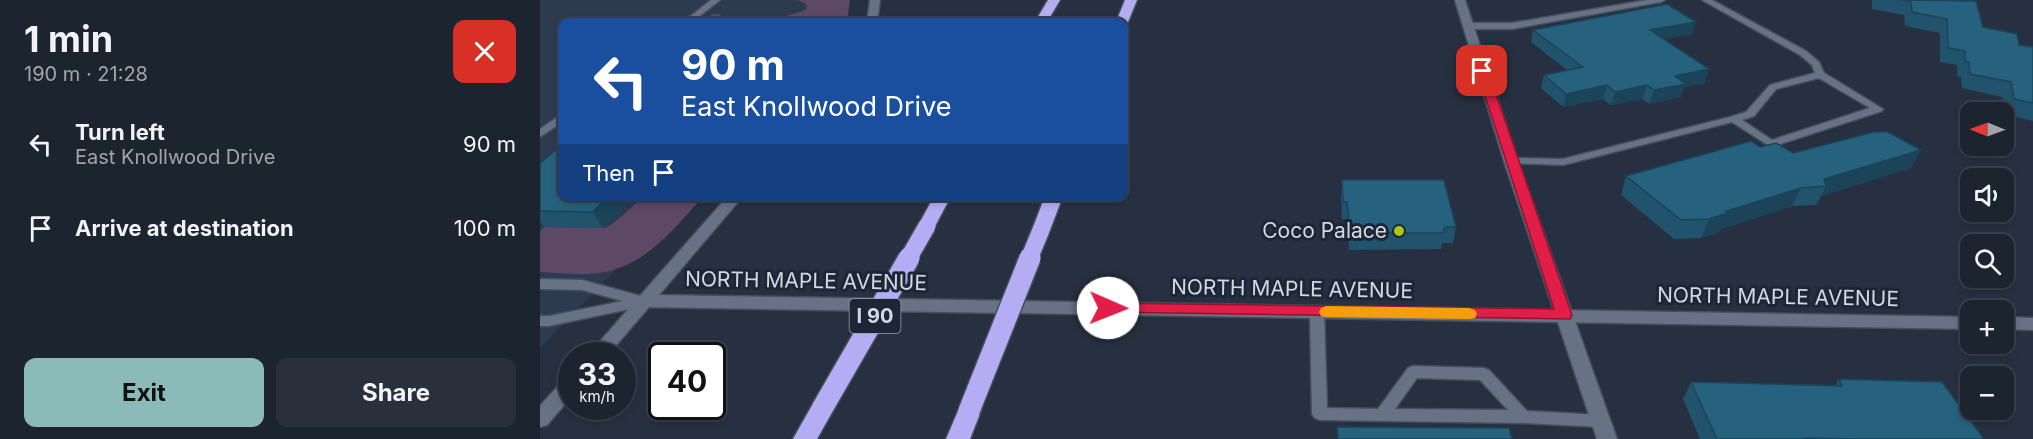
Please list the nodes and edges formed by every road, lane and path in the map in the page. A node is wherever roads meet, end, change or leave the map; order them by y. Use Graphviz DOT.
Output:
graph roads {
  1 [pos="716,0"];
  2 [pos="874,0"];
  3 [pos="1054,0"];
  4 [pos="1131,0"];
  5 [pos="1460,0"];
  6 [pos="1662,0"];
  7 [pos="1706,0"];
  8 [pos="692,18"];
  9 [pos="872,18"];
  10 [pos="1043,18"];
  11 [pos="1124,18"];
  12 [pos="1468,26"];
  13 [pos="1820,75"];
  14 [pos="1734,119"];
  15 [pos="558,123"];
  16 [pos="540,134"];
  17 [pos="1511,161"];
  18 [pos="732,201"];
  19 [pos="940,201"];
  20 [pos="1052,201"];
  21 [pos="540,284"];
  22 [pos="643,301"];
  23 [pos="1317,312"];
  24 [pos="1564,315"];
  25 [pos="540,321"];
  26 [pos="1960,323"];
  27 [pos="2014,323"];
  28 [pos="2033,324"];
  29 [pos="608,342"];
  30 [pos="558,399"];
  31 [pos="1382,415"];
  32 [pos="1523,417"];
  33 [pos="540,419"];
  34 [pos="1601,421"];
  35 [pos="805,439"];
  36 [pos="958,439"];
  37 [pos="1607,439"];
  1 -- 8 [label="lane"];
  2 -- 9 [label="street"];
  3 -- 10 [label="highway"];
  4 -- 11 [label="highway"];
  5 -- 12 [label="street"];
  6 -- 12 [label="lane"];
  7 -- 13 [label="lane"];
  12 -- 17 [label="street"];
  13 -- 14 [label="lane"];
  13 -- 14 [label="lane"];
  14 -- 17 [label="lane"];
  15 -- 16 [label="lane"];
  17 -- 24 [label="street"];
  18 -- 22 [label="street, NORTH MAPLE AVENUE"];
  19 -- 35 [label="highway, I 90, bridge"];
  20 -- 36 [label="highway, bridge"];
  21 -- 22 [label="lane"];
  22 -- 23 [label="street, NORTH MAPLE AVENUE"];
  22 -- 25 [label="lane"];
  22 -- 29 [label="street"];
  23 -- 24 [label="street, NORTH MAPLE AVENUE"];
  23 -- 31 [label="lane"];
  24 -- 26 [label="street, NORTH MAPLE AVENUE"];
  24 -- 34 [label="street"];
  27 -- 28 [label="street"];
  30 -- 33 [label="street"];
  31 -- 32 [label="lane"];
  31 -- 32 [label="lane"];
  32 -- 34 [label="lane"];
  34 -- 37 [label="street"];
}
